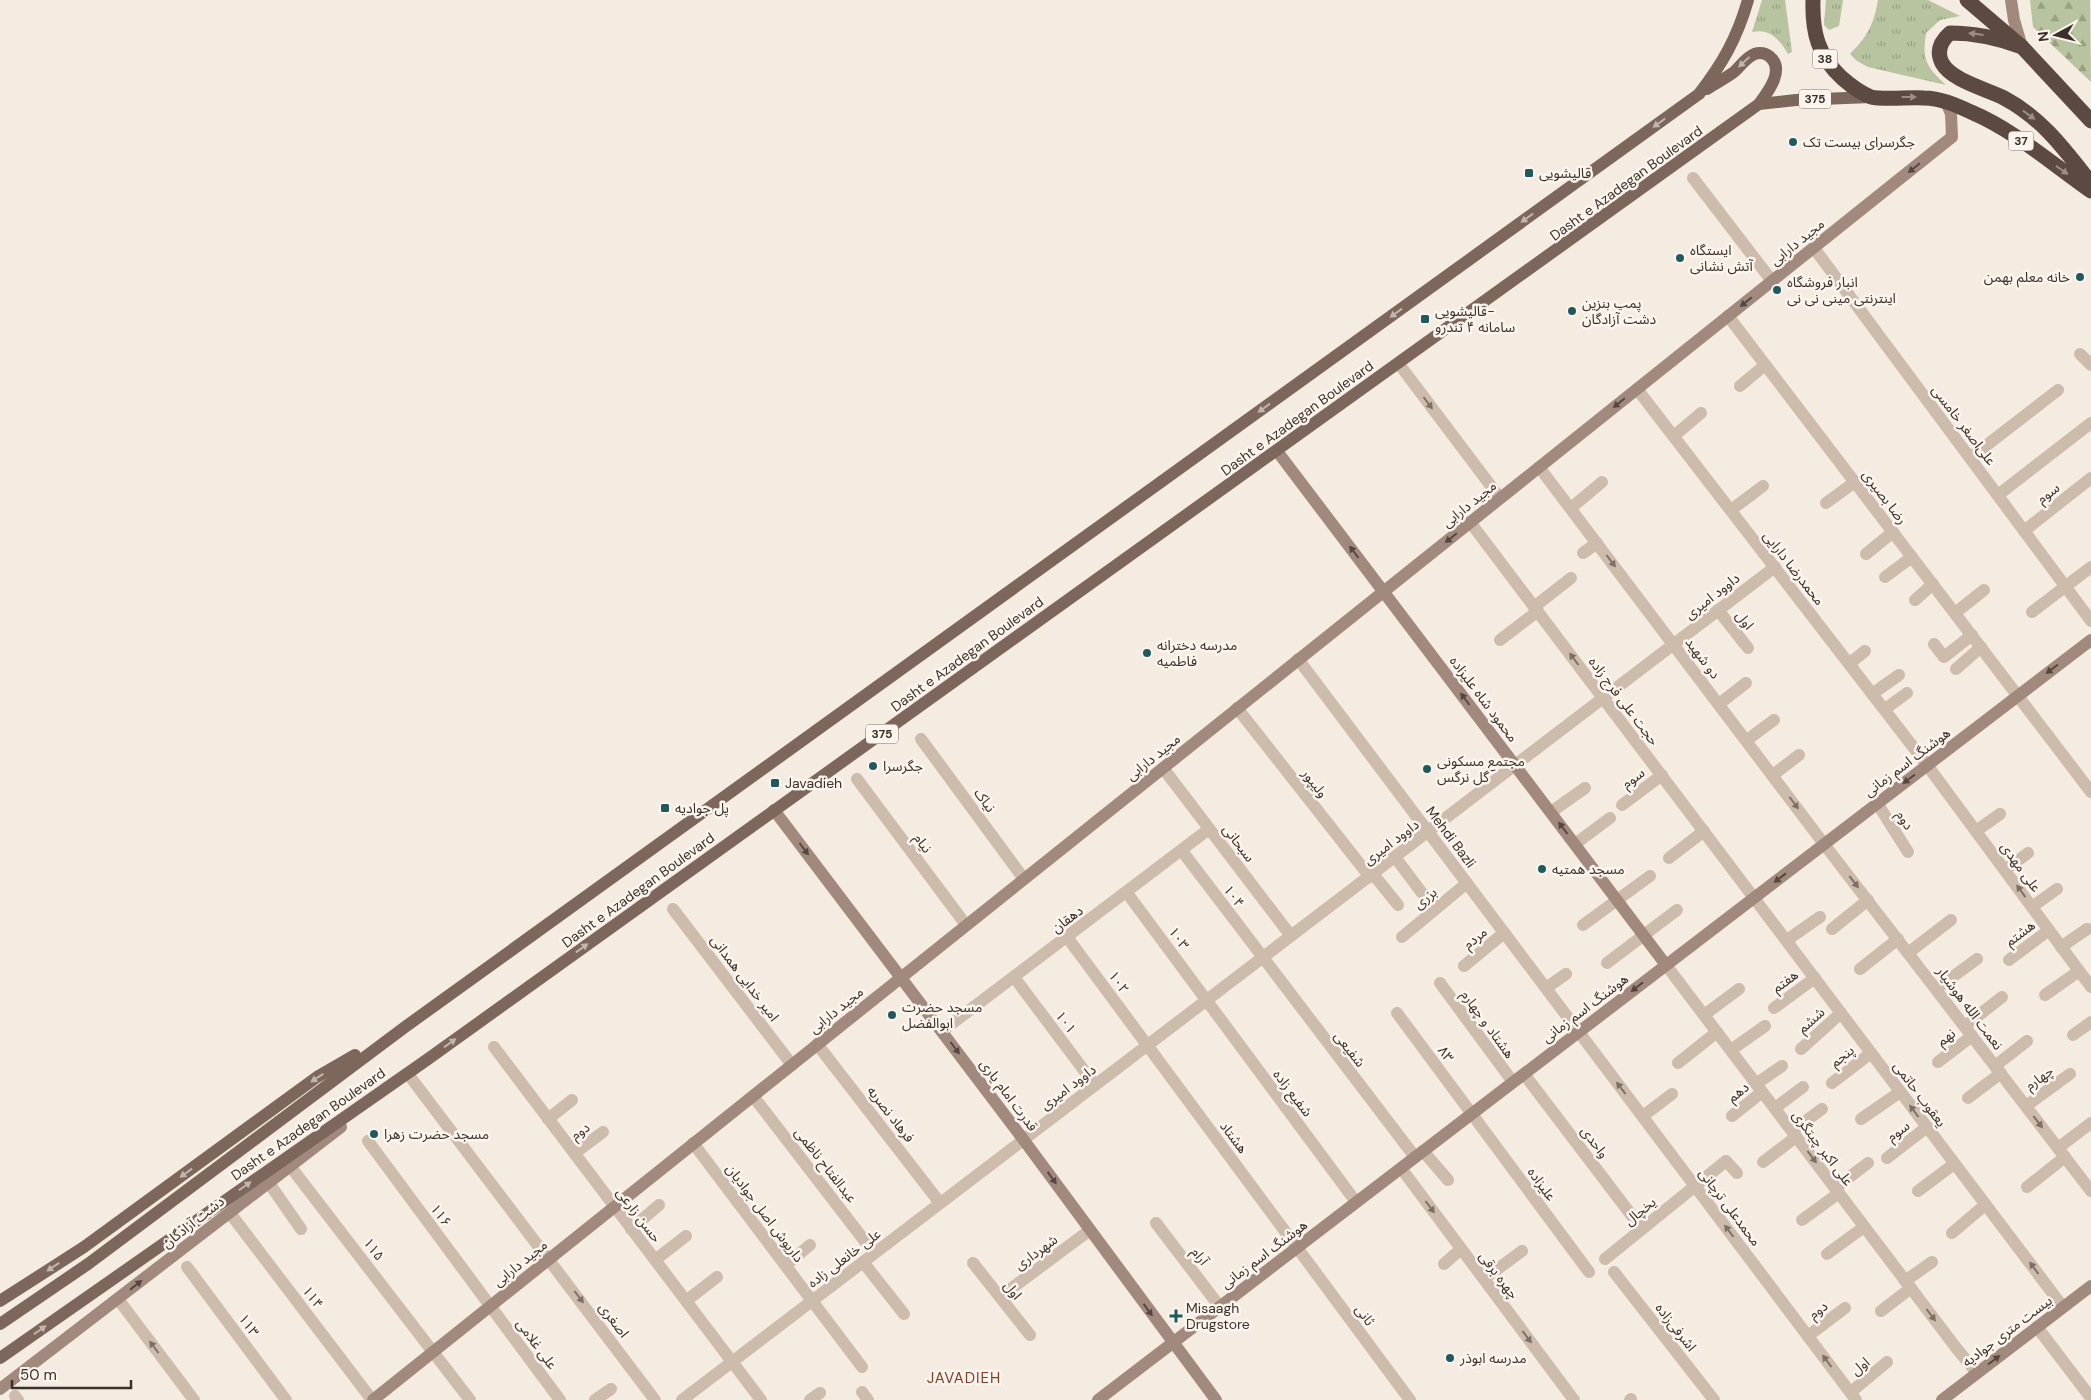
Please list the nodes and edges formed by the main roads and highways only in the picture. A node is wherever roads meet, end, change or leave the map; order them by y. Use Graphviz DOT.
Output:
graph roads {
  1 [pos="1748,0"];
  2 [pos="1813,0"];
  3 [pos="1967,0"];
  4 [pos="2022,47"];
  5 [pos="1699,94"];
  6 [pos="1871,97"];
  7 [pos="1946,101"];
  8 [pos="1759,104"];
  9 [pos="2091,121"];
  10 [pos="2091,183"];
  11 [pos="2091,191"];
  12 [pos="405,1027"];
  13 [pos="0,1301"];
  14 [pos="0,1324"];
  15 [pos="0,1358"];
  1 -- 5 [label="main road, Dasht e Azadegan Boulevard"];
  2 -- 6 [label="highway, 38"];
  3 -- 4 [label="highway"];
  4 -- 9 [label="highway"];
  4 -- 10 [label="highway, one-way"];
  8 -- 5 [label="main road, one-way"];
  5 -- 12 [label="main road, Dasht e Azadegan Boulevard, one-way"];
  6 -- 7 [label="highway, 38, one-way"];
  6 -- 8 [label="main road, Dasht e Azadegan Boulevard / 375"];
  7 -- 11 [label="highway, 37, one-way"];
  15 -- 8 [label="main road, Dasht e Azadegan Boulevard / 375, one-way"];
  12 -- 13 [label="main road, one-way"];
  12 -- 14 [label="main road, Dasht e Azadegan Boulevard"];
}
